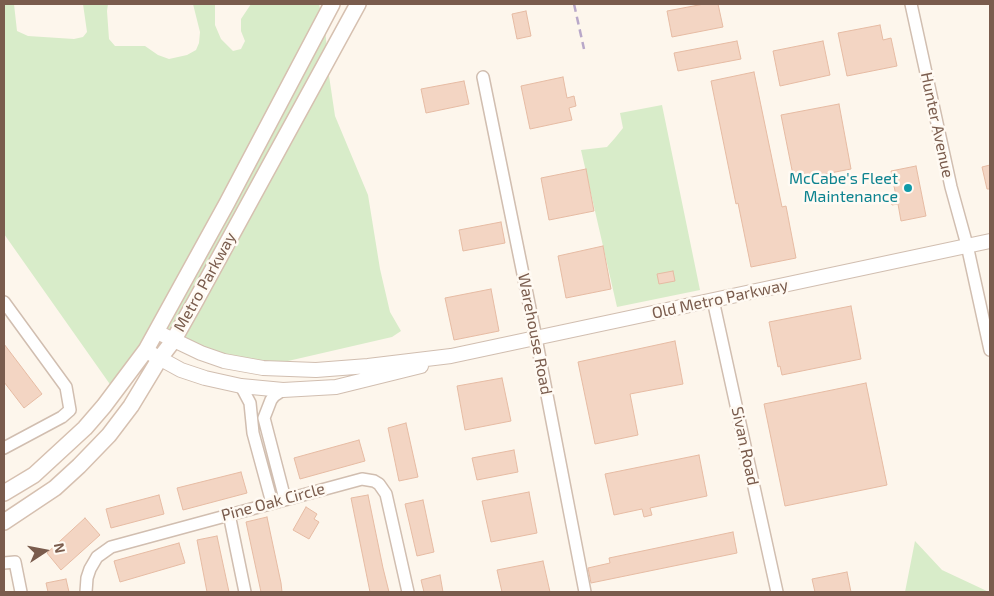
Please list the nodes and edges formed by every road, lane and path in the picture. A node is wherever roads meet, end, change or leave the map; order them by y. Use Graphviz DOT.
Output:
graph roads {
  1 [pos="358,4"];
  2 [pos="911,4"];
  3 [pos="330,7"];
  4 [pos="483,77"];
  5 [pos="990,241"];
  6 [pos="967,245"];
  7 [pos="713,300"];
  8 [pos="4,302"];
  9 [pos="157,332"];
  10 [pos="536,338"];
  11 [pos="173,341"];
  12 [pos="146,350"];
  13 [pos="990,350"];
  14 [pos="450,356"];
  15 [pos="160,358"];
  16 [pos="368,366"];
  17 [pos="240,386"];
  18 [pos="341,386"];
  19 [pos="283,390"];
  20 [pos="264,418"];
  21 [pos="252,421"];
  22 [pos="4,448"];
  23 [pos="277,470"];
  24 [pos="264,474"];
  25 [pos="4,493"];
  26 [pos="285,500"];
  27 [pos="272,503"];
  28 [pos="229,514"];
  29 [pos="4,522"];
  30 [pos="4,563"];
  31 [pos="20,592"];
  32 [pos="86,592"];
  33 [pos="246,592"];
  34 [pos="408,592"];
  35 [pos="585,592"];
  36 [pos="777,592"];
  1 -- 11 [label="main road, Metro Parkway"];
  2 -- 6 [label="street, Hunter Avenue"];
  3 -- 9 [label="main road, Metro Parkway"];
  4 -- 10 [label="street, Warehouse Road"];
  5 -- 6 [label="street, Old Metro Parkway"];
  6 -- 7 [label="street, Old Metro Parkway"];
  6 -- 13 [label="street, Hunter Avenue"];
  7 -- 10 [label="street, Old Metro Parkway"];
  7 -- 36 [label="street, Sivan Road"];
  8 -- 22 [label="street"];
  9 -- 11 [label="street, Old Metro Parkway"];
  9 -- 12 [label="main road, Metro Parkway"];
  10 -- 14 [label="street, Old Metro Parkway"];
  10 -- 35 [label="street, Warehouse Road"];
  11 -- 15 [label="main road, Metro Parkway"];
  11 -- 16 [label="street, Old Metro Parkway"];
  12 -- 15 [label="street, Old Metro Parkway"];
  12 -- 25 [label="main road, Metro Parkway"];
  14 -- 16 [label="street, Old Metro Parkway"];
  14 -- 18 [label="street, Old Metro Parkway"];
  15 -- 17 [label="street, Old Metro Parkway"];
  15 -- 29 [label="main road, Metro Parkway"];
  16 -- 18 [label="street"];
  17 -- 19 [label="street, Old Metro Parkway"];
  17 -- 21 [label="street"];
  18 -- 19 [label="street, Old Metro Parkway"];
  19 -- 20 [label="street"];
  20 -- 21 [label="street"];
  20 -- 23 [label="street"];
  21 -- 24 [label="street"];
  23 -- 24 [label="street"];
  23 -- 26 [label="street"];
  24 -- 27 [label="street"];
  26 -- 27 [label="street, Pine Oak Circle"];
  26 -- 34 [label="street, Pine Oak Circle"];
  27 -- 28 [label="street, Pine Oak Circle"];
  28 -- 32 [label="street, Pine Oak Circle"];
  28 -- 33 [label="street"];
  30 -- 31 [label="street"];
}
